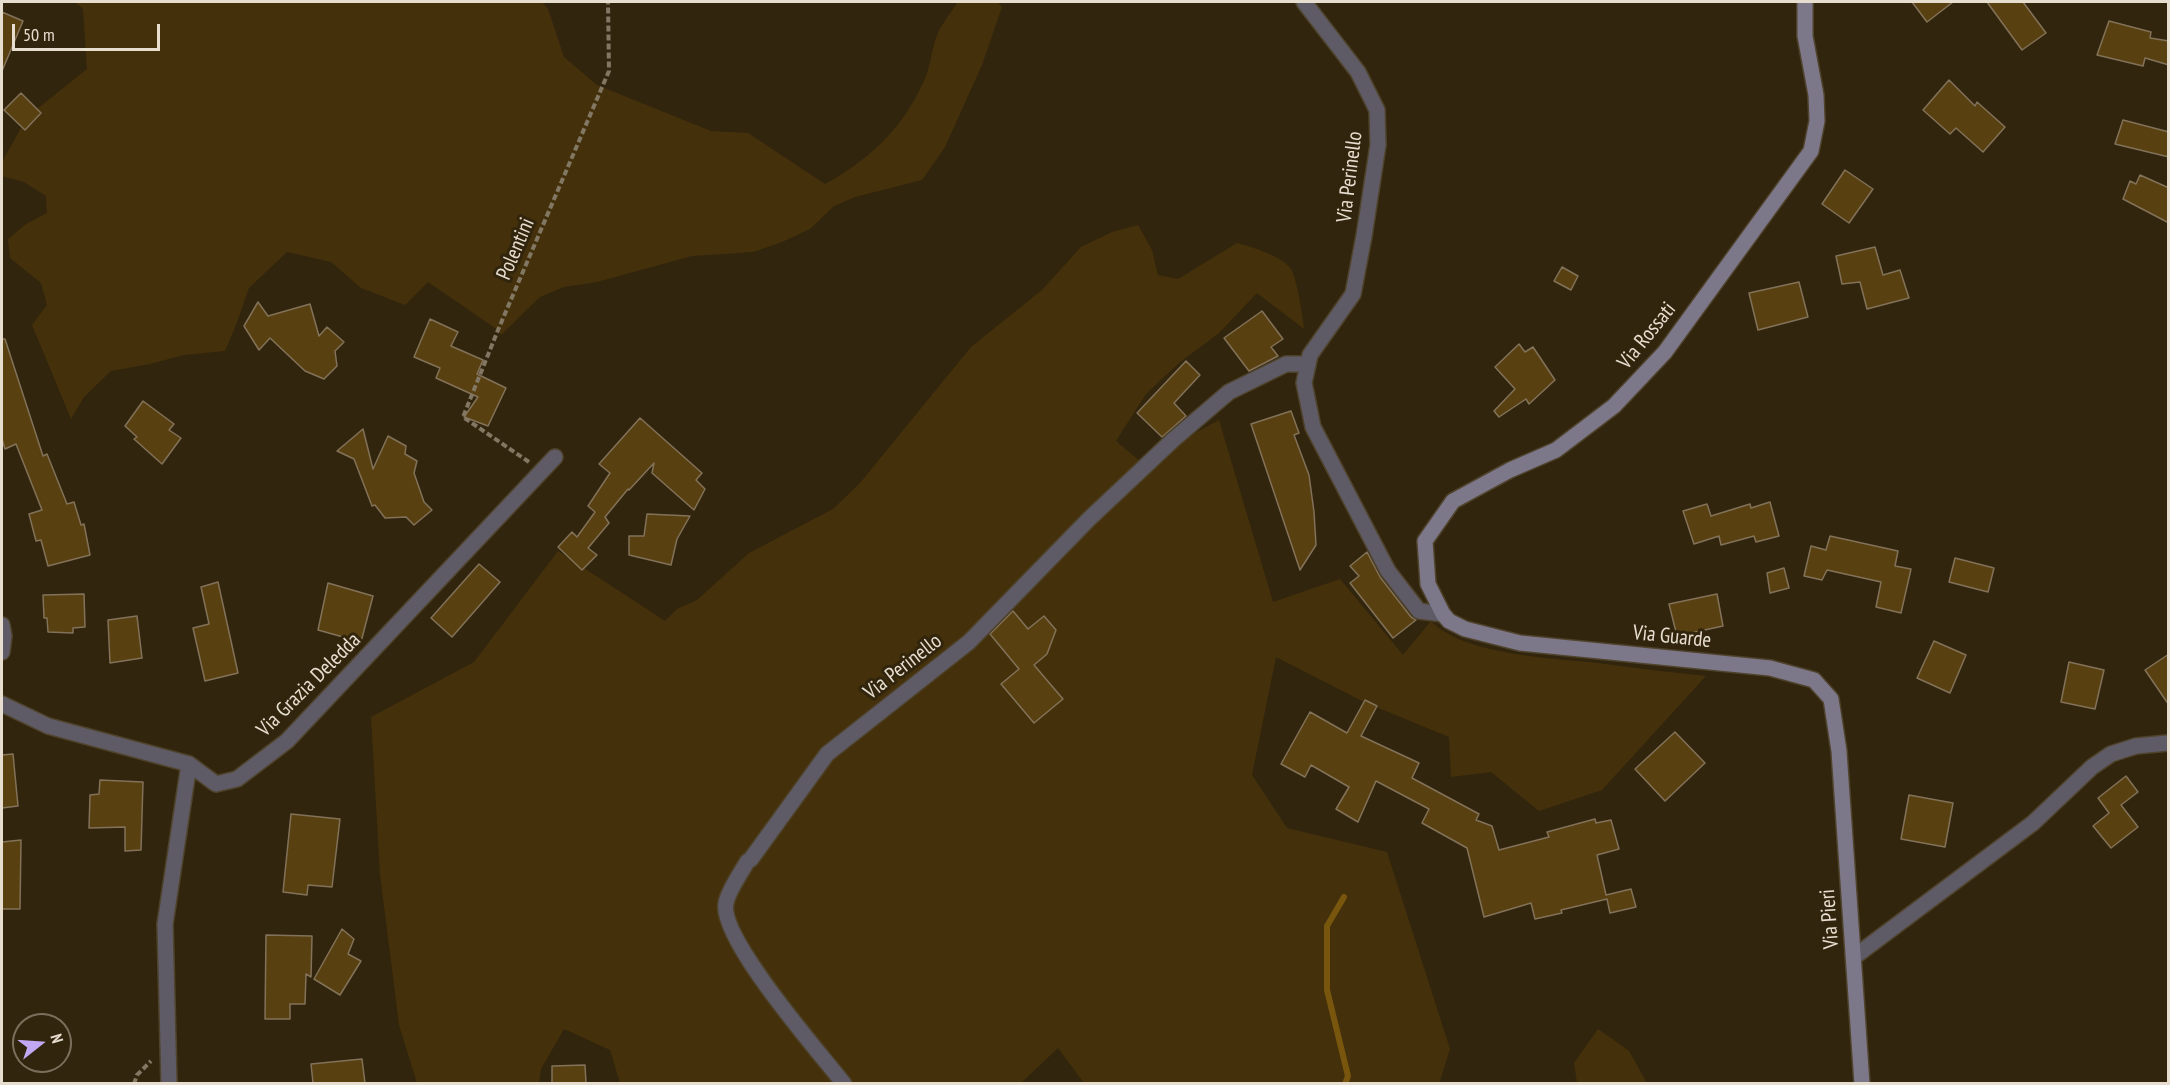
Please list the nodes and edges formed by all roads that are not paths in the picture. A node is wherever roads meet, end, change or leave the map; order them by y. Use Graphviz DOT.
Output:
graph roads {
  1 [pos="1304,2"];
  2 [pos="1805,2"];
  3 [pos="1308,364"];
  4 [pos="555,457"];
  5 [pos="1446,618"];
  6 [pos="2,625"];
  7 [pos="2,652"];
  8 [pos="2,704"];
  9 [pos="2169,743"];
  10 [pos="1839,751"];
  11 [pos="189,764"];
  12 [pos="1854,957"];
  13 [pos="169,1083"];
  14 [pos="844,1083"];
  15 [pos="1862,1083"];
  1 -- 3 [label="street, Via Perinello"];
  2 -- 5 [label="street, Via Rossati"];
  3 -- 5 [label="street, Via Perinello"];
  3 -- 14 [label="street, Via Perinello"];
  4 -- 11 [label="street, Via Grazia Deledda"];
  5 -- 10 [label="street, Via Guarde"];
  6 -- 7 [label="street"];
  8 -- 11 [label="street, Via Grazia Deledda"];
  9 -- 12 [label="street"];
  10 -- 12 [label="street, Via Pieri"];
  11 -- 13 [label="street"];
  12 -- 15 [label="street, Via Pieri"];
}
